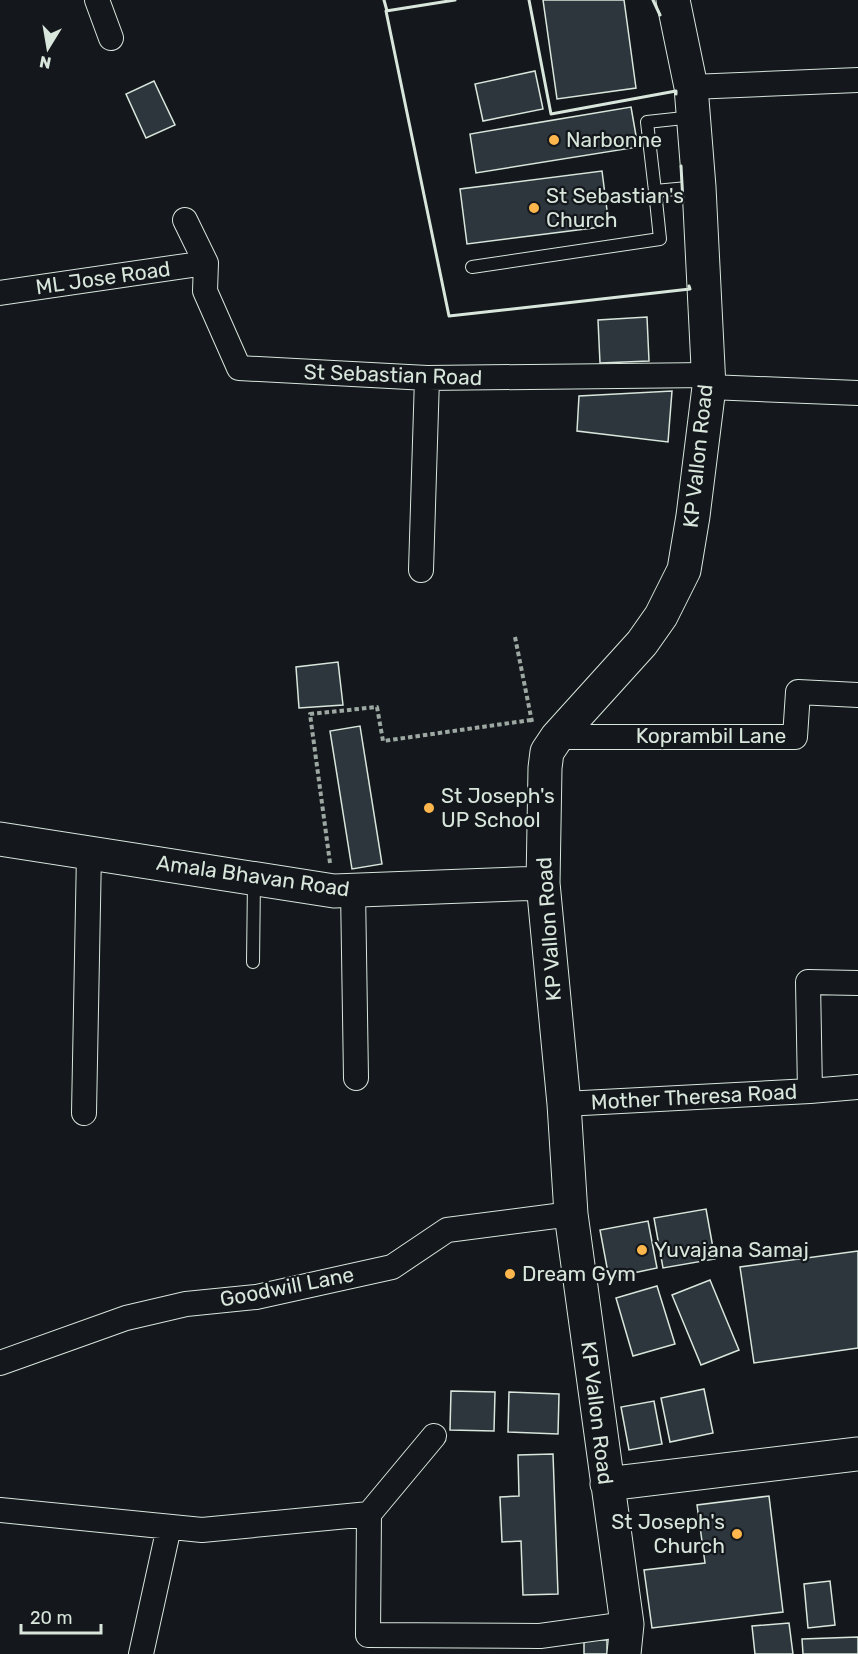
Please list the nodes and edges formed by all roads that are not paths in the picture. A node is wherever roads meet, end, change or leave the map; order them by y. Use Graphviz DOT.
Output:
graph roads {
  1 [pos="97,0"];
  2 [pos="673,0"];
  3 [pos="111,38"];
  4 [pos="858,80"];
  5 [pos="692,102"];
  6 [pos="699,187"];
  7 [pos="656,191"];
  8 [pos="185,220"];
  9 [pos="206,263"];
  10 [pos="472,267"];
  11 [pos="0,292"];
  12 [pos="427,378"];
  13 [pos="708,381"];
  14 [pos="858,393"];
  15 [pos="421,570"];
  16 [pos="858,695"];
  17 [pos="545,736"];
  18 [pos="0,839"];
  19 [pos="89,853"];
  20 [pos="254,879"];
  21 [pos="543,883"];
  22 [pos="343,891"];
  23 [pos="253,963"];
  24 [pos="858,983"];
  25 [pos="356,1078"];
  26 [pos="858,1087"];
  27 [pos="810,1091"];
  28 [pos="564,1104"];
  29 [pos="84,1113"];
  30 [pos="571,1214"];
  31 [pos="0,1363"];
  32 [pos="434,1436"];
  33 [pos="858,1454"];
  34 [pos="607,1484"];
  35 [pos="0,1510"];
  36 [pos="369,1514"];
  37 [pos="169,1527"];
  38 [pos="625,1639"];
  39 [pos="424,1645"];
  40 [pos="141,1654"];
  1 -- 3 [label="street"];
  2 -- 5 [label="street, KP Vallon Road"];
  4 -- 5 [label="street"];
  5 -- 6 [label="street, KP Vallon Road"];
  5 -- 7 [label="lane"];
  6 -- 7 [label="lane"];
  6 -- 13 [label="street, KP Vallon Road"];
  7 -- 10 [label="lane"];
  8 -- 9 [label="street, St Sebastian Road"];
  9 -- 11 [label="street, ML Jose Road"];
  9 -- 12 [label="street, St Sebastian Road"];
  12 -- 13 [label="street, St Sebastian Road"];
  12 -- 15 [label="street"];
  13 -- 14 [label="street, St Sebastian Road"];
  13 -- 17 [label="street, KP Vallon Road"];
  16 -- 17 [label="street, Koprambil Lane"];
  17 -- 21 [label="street, KP Vallon Road"];
  18 -- 19 [label="street, Amala Bhavan Road"];
  19 -- 20 [label="street, Amala Bhavan Road"];
  19 -- 29 [label="street"];
  20 -- 22 [label="street, Amala Bhavan Road"];
  20 -- 23 [label="lane"];
  21 -- 22 [label="street, Amala Bhavan Road"];
  21 -- 28 [label="street, KP Vallon Road"];
  22 -- 25 [label="street"];
  24 -- 27 [label="street, Mother Theresa Road"];
  26 -- 27 [label="street"];
  27 -- 28 [label="street, Mother Theresa Road"];
  28 -- 30 [label="street, KP Vallon Road"];
  30 -- 31 [label="street, Goodwill Lane"];
  30 -- 34 [label="street, KP Vallon Road"];
  32 -- 36 [label="street"];
  33 -- 34 [label="street"];
  34 -- 38 [label="street, KP Vallon Road"];
  35 -- 37 [label="street"];
  36 -- 37 [label="street"];
  36 -- 39 [label="street"];
  37 -- 40 [label="street"];
  38 -- 39 [label="street"];
}
